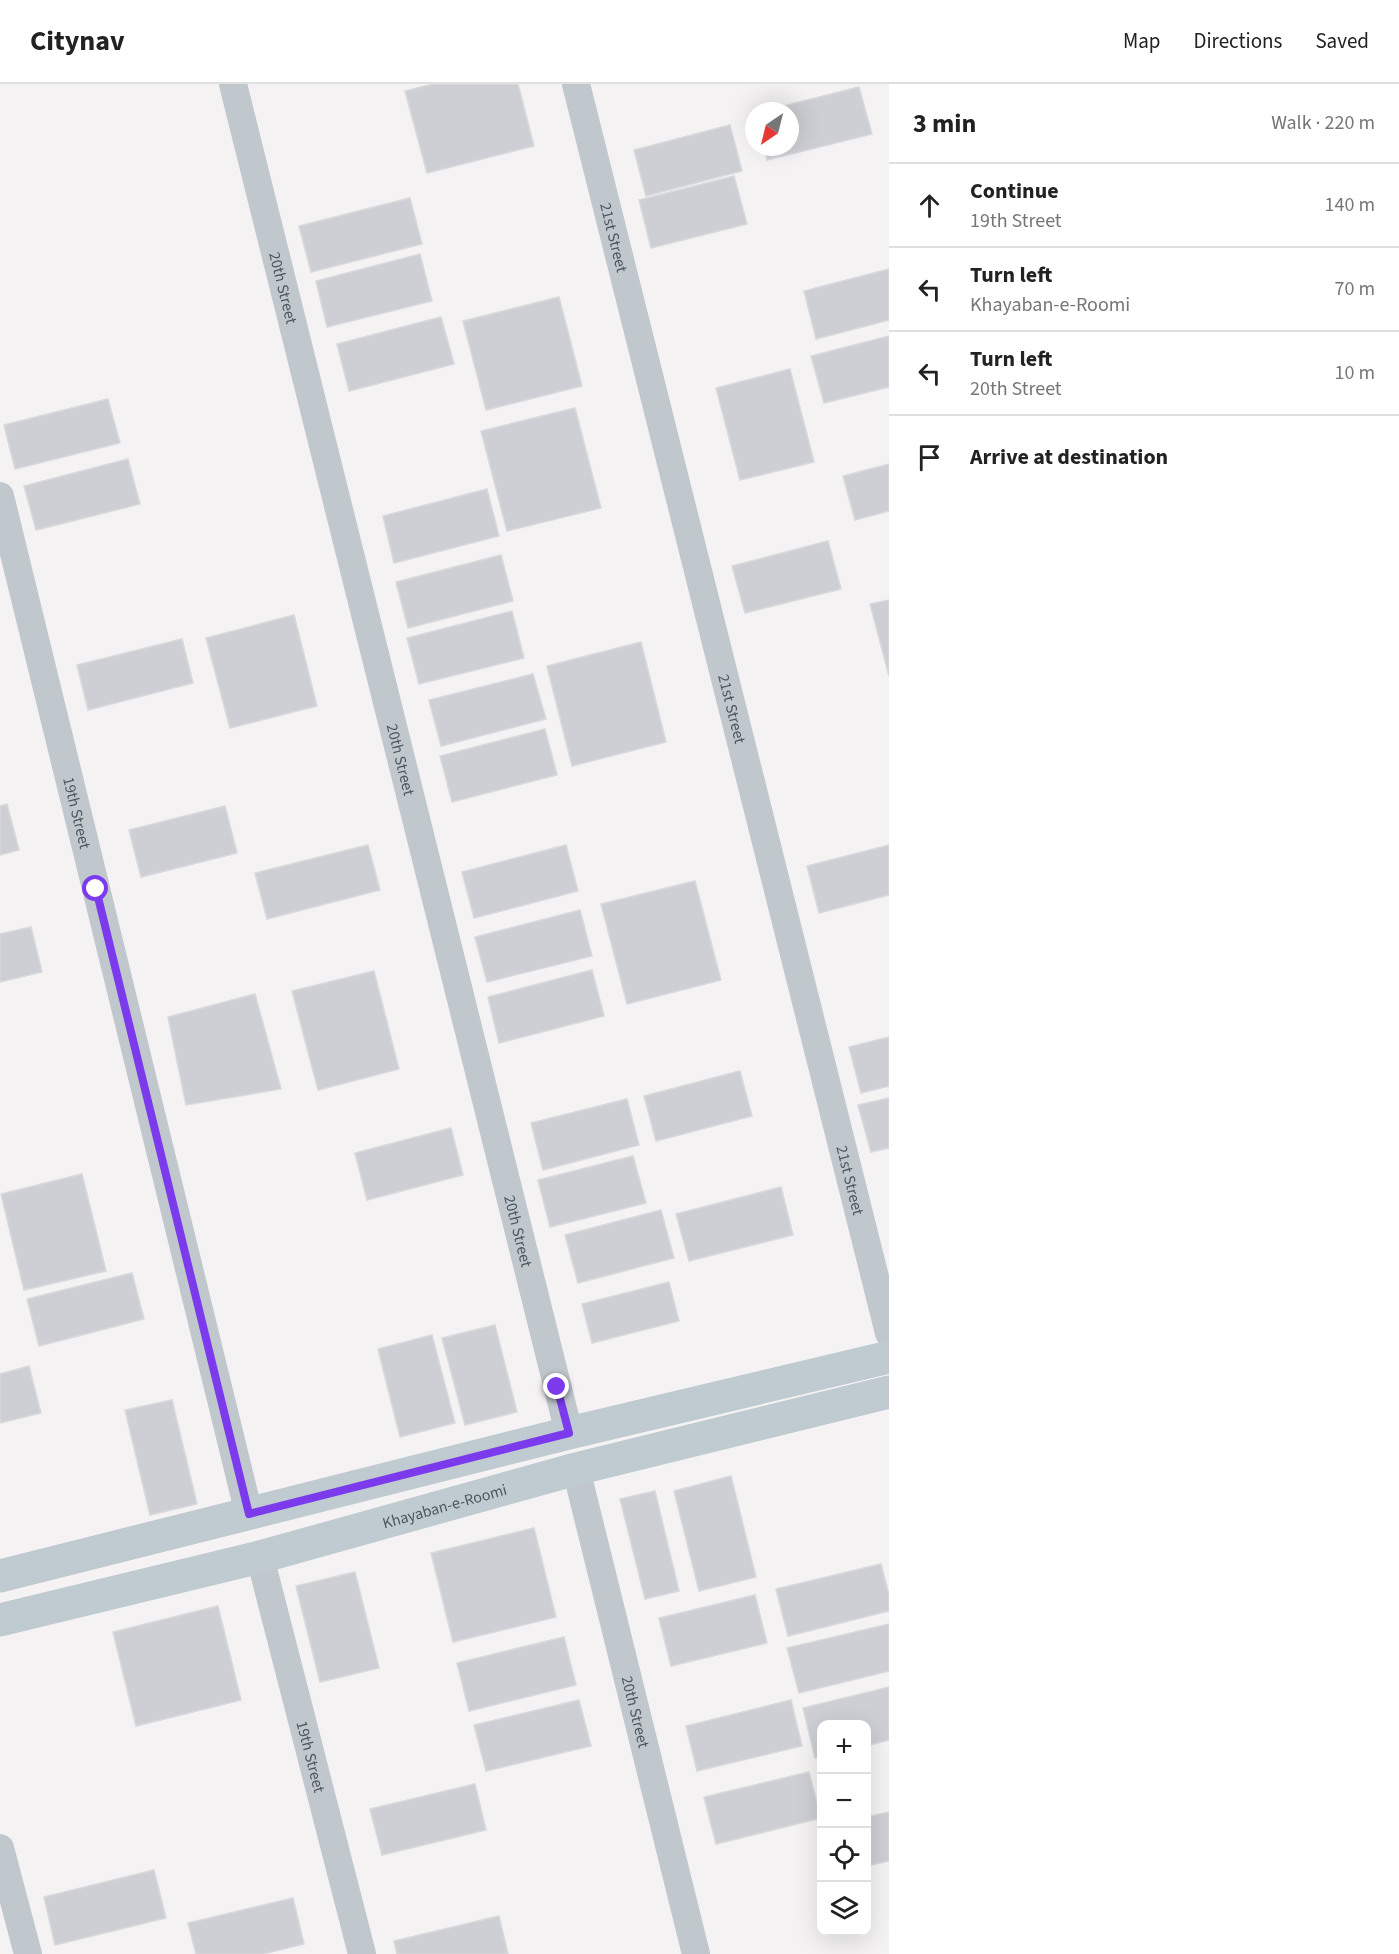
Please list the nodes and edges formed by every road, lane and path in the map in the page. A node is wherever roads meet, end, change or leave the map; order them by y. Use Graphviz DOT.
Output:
graph roads {
  1 [pos="233,84"];
  2 [pos="576,84"];
  3 [pos="0,496"];
  4 [pos="889,1333"];
  5 [pos="889,1357"];
  6 [pos="889,1392"];
  7 [pos="569,1433"];
  8 [pos="576,1469"];
  9 [pos="249,1514"];
  10 [pos="260,1557"];
  11 [pos="0,1576"];
  12 [pos="0,1620"];
  13 [pos="0,1848"];
  14 [pos="28,1954"];
  15 [pos="362,1954"];
  16 [pos="696,1954"];
  1 -- 7 [label="street, 20th Street"];
  2 -- 4 [label="street, 21st Street"];
  3 -- 9 [label="street, 19th Street"];
  5 -- 7 [label="street"];
  6 -- 8 [label="street, Khayaban-e-Roomi"];
  7 -- 9 [label="street"];
  8 -- 10 [label="street, Khayaban-e-Roomi"];
  8 -- 16 [label="street, 20th Street"];
  9 -- 11 [label="street"];
  10 -- 12 [label="street, Khayaban-e-Roomi"];
  10 -- 15 [label="street, 19th Street"];
  13 -- 14 [label="street"];
}
